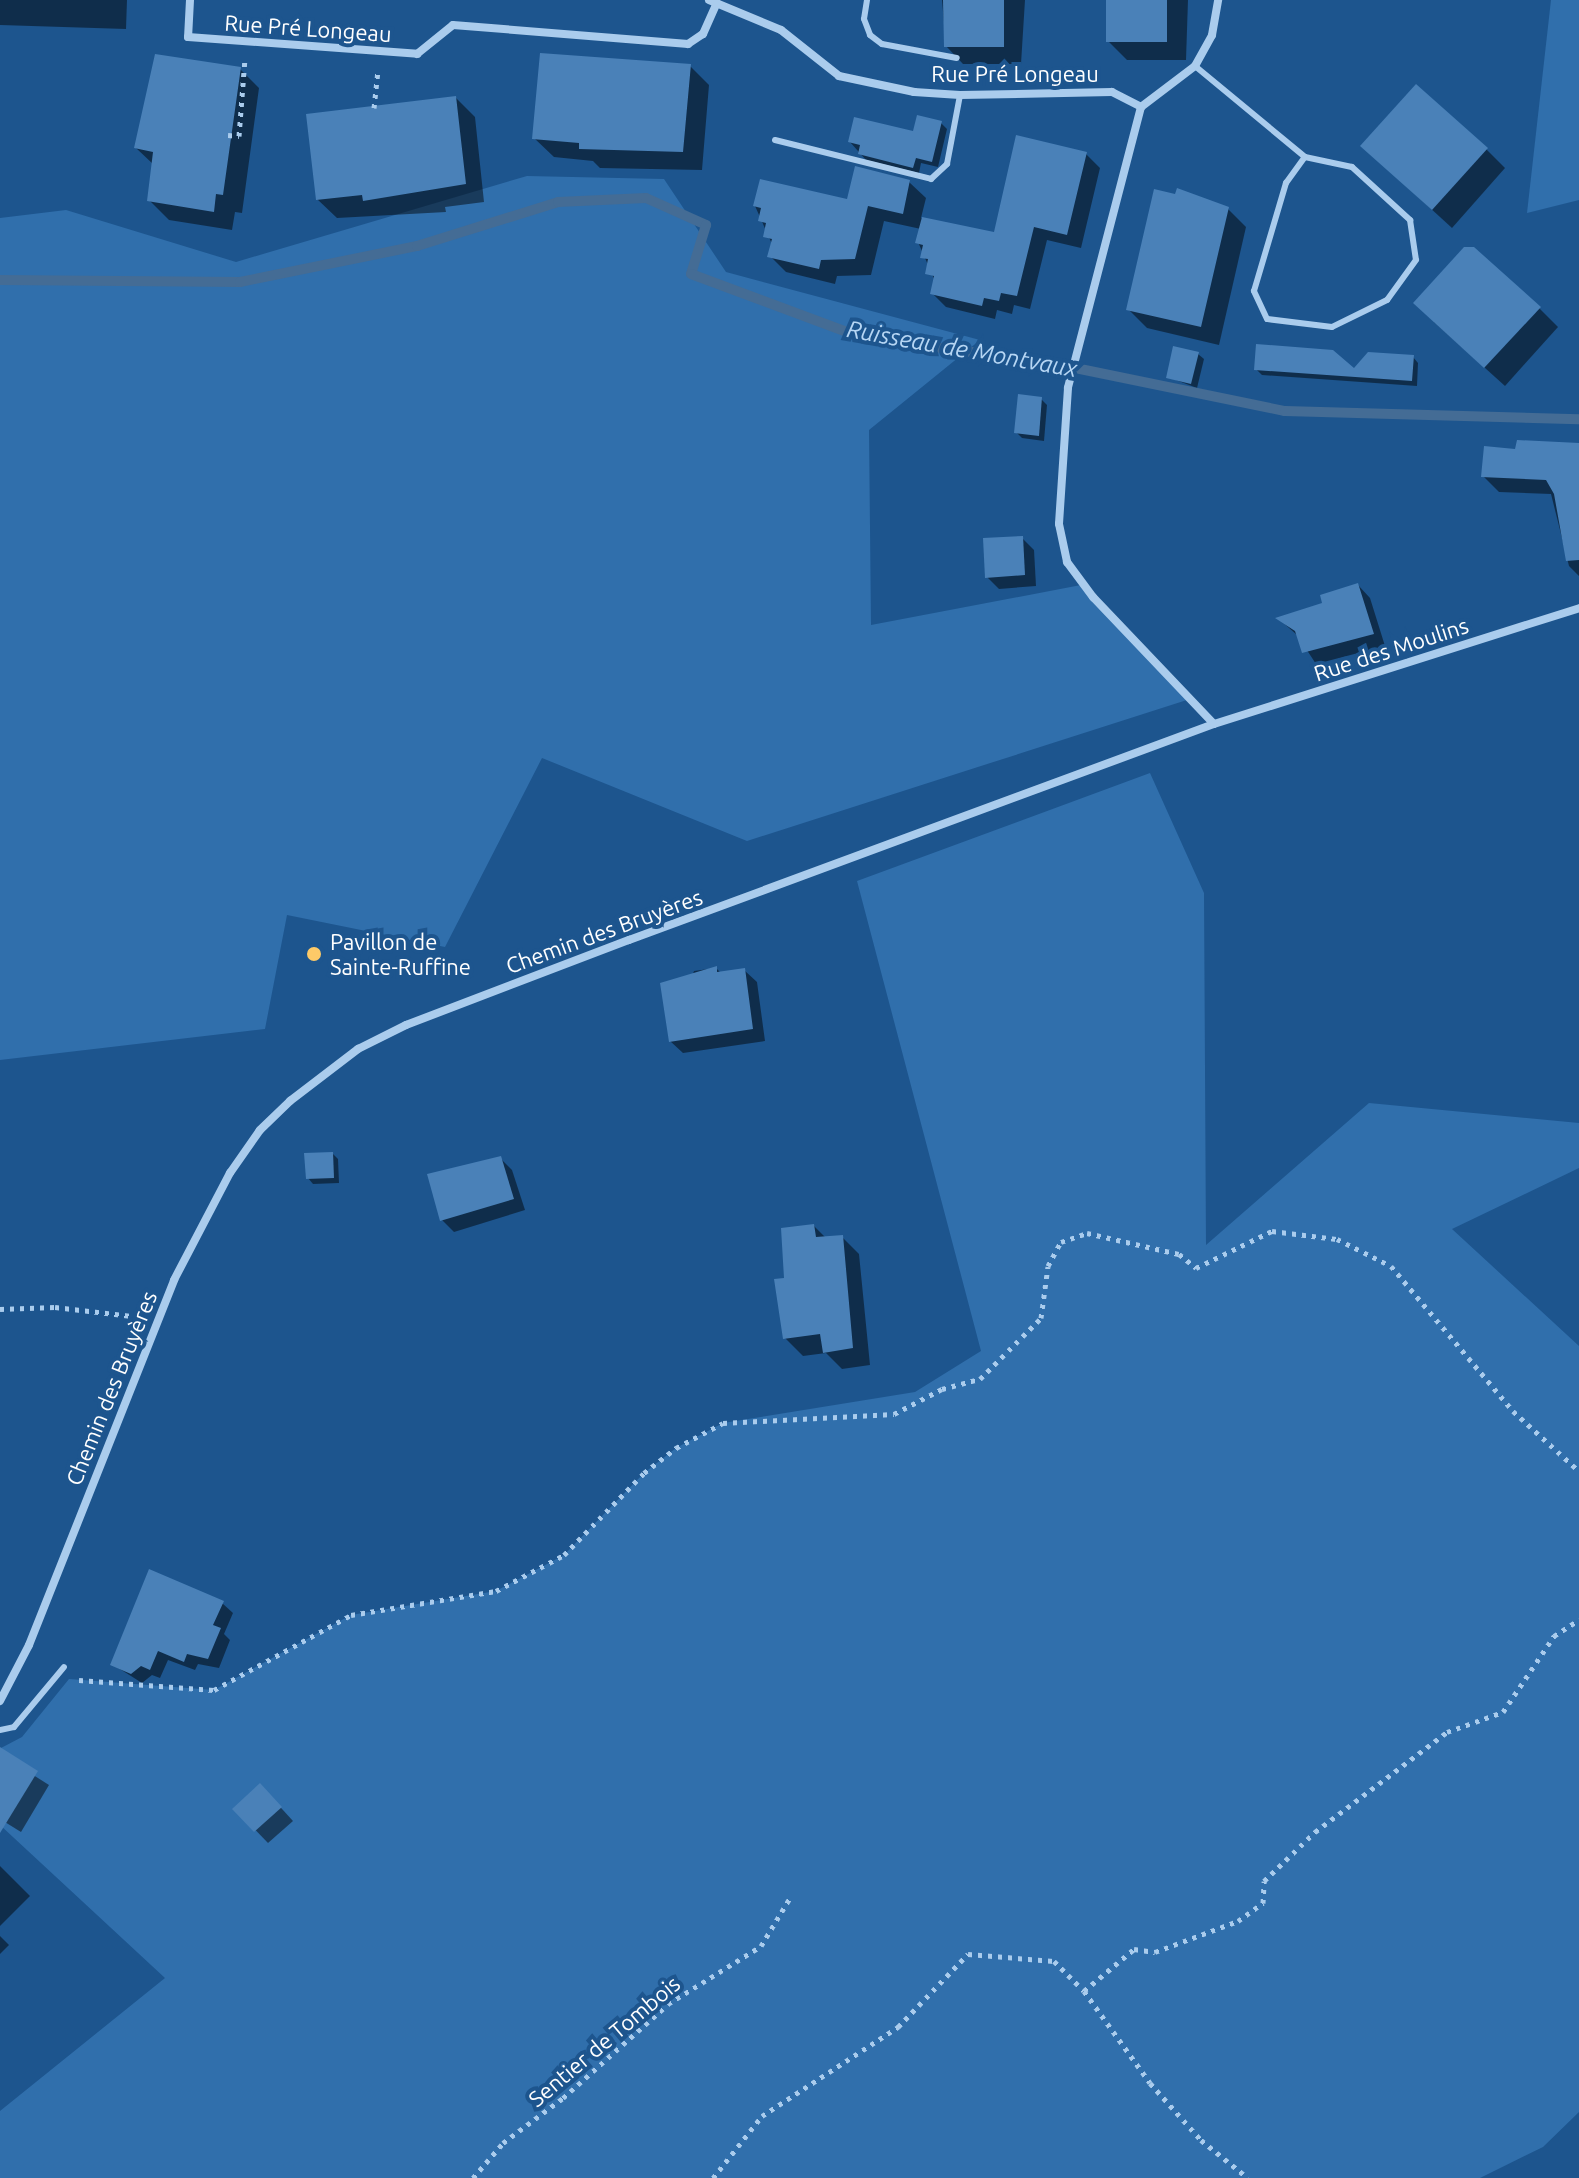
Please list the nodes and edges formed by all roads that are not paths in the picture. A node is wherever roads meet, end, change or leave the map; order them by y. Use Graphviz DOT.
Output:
graph roads {
  1 [pos="190,0"];
  2 [pos="867,0"];
  3 [pos="1218,0"];
  4 [pos="713,2"];
  5 [pos="957,58"];
  6 [pos="1195,66"];
  7 [pos="960,95"];
  8 [pos="1141,107"];
  9 [pos="775,140"];
  10 [pos="1305,157"];
  11 [pos="1579,608"];
  12 [pos="1214,724"];
  13 [pos="64,1667"];
  14 [pos="0,1701"];
  15 [pos="0,1730"];
  1 -- 4 [label="street, Rue Pré Longeau"];
  2 -- 5 [label="lane"];
  3 -- 6 [label="street"];
  4 -- 7 [label="street, Rue Pré Longeau"];
  6 -- 8 [label="street"];
  6 -- 10 [label="lane"];
  7 -- 8 [label="street, Rue Pré Longeau"];
  7 -- 9 [label="lane"];
  8 -- 12 [label="street"];
  10 -- 10 [label="lane"];
  11 -- 12 [label="street, Rue des Moulins"];
  12 -- 14 [label="street, Chemin des Bruyères"];
  13 -- 15 [label="lane"];
}
